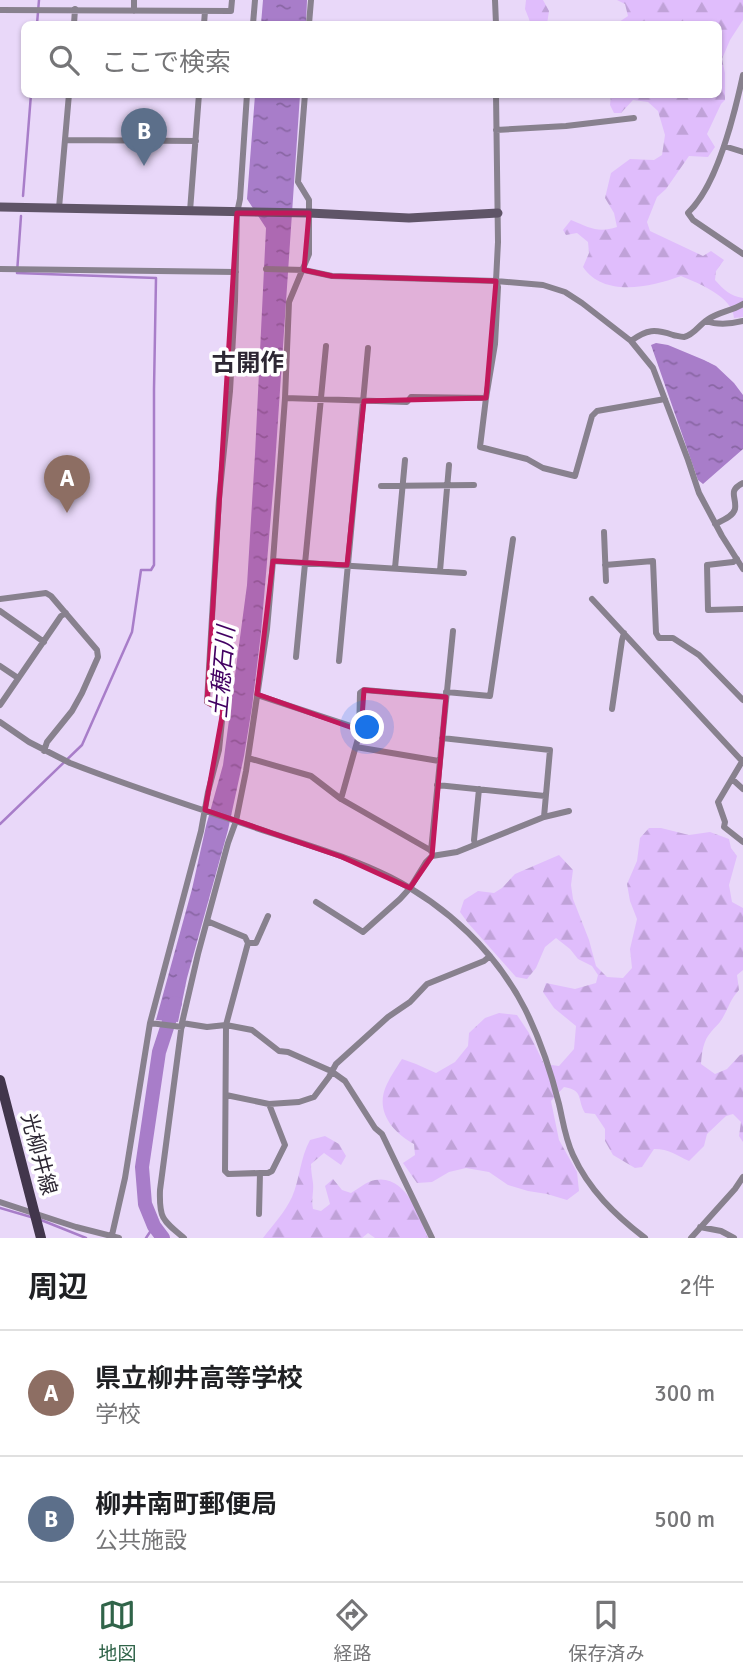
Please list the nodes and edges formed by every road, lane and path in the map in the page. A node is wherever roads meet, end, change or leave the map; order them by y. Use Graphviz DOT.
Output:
graph roads {
  1 [pos="134,0"];
  2 [pos="232,0"];
  3 [pos="255,0"];
  4 [pos="311,0"];
  5 [pos="495,0"];
  6 [pos="75,9"];
  7 [pos="0,10"];
  8 [pos="134,11"];
  9 [pos="205,11"];
  10 [pos="74,21"];
  11 [pos="204,21"];
  12 [pos="253,21"];
  13 [pos="309,21"];
  14 [pos="496,21"];
  15 [pos="743,75"];
  16 [pos="741,93"];
  17 [pos="69,98"];
  18 [pos="199,98"];
  19 [pos="247,98"];
  20 [pos="304,98"];
  21 [pos="496,98"];
  22 [pos="634,118"];
  23 [pos="496,130"];
  24 [pos="65,140"];
  25 [pos="196,141"];
  26 [pos="724,146"];
  27 [pos="743,152"];
  28 [pos="0,207"];
  29 [pos="59,208"];
  30 [pos="190,211"];
  31 [pos="237,213"];
  32 [pos="309,213"];
  33 [pos="498,213"];
  34 [pos="743,254"];
  35 [pos="0,269"];
  36 [pos="266,269"];
  37 [pos="304,270"];
  38 [pos="236,272"];
  39 [pos="496,281"];
  40 [pos="743,304"];
  41 [pos="706,321"];
  42 [pos="743,321"];
  43 [pos="631,341"];
  44 [pos="326,346"];
  45 [pos="368,348"];
  46 [pos="285,398"];
  47 [pos="486,398"];
  48 [pos="665,399"];
  49 [pos="321,400"];
  50 [pos="364,401"];
  51 [pos="405,460"];
  52 [pos="449,465"];
  53 [pos="743,482"];
  54 [pos="403,485"];
  55 [pos="448,485"];
  56 [pos="474,485"];
  57 [pos="381,486"];
  58 [pos="715,524"];
  59 [pos="604,532"];
  60 [pos="513,539"];
  61 [pos="737,559"];
  62 [pos="273,561"];
  63 [pos="304,562"];
  64 [pos="347,565"];
  65 [pos="605,565"];
  66 [pos="395,568"];
  67 [pos="743,569"];
  68 [pos="440,571"];
  69 [pos="464,573"];
  70 [pos="606,581"];
  71 [pos="592,599"];
  72 [pos="0,600"];
  73 [pos="743,609"];
  74 [pos="0,611"];
  75 [pos="66,613"];
  76 [pos="453,631"];
  77 [pos="624,633"];
  78 [pos="44,642"];
  79 [pos="296,657"];
  80 [pos="339,662"];
  81 [pos="0,666"];
  82 [pos="19,678"];
  83 [pos="257,695"];
  84 [pos="446,695"];
  85 [pos="743,699"];
  86 [pos="0,705"];
  87 [pos="612,709"];
  88 [pos="0,722"];
  89 [pos="360,729"];
  90 [pos="442,738"];
  91 [pos="356,747"];
  92 [pos="44,751"];
  93 [pos="248,758"];
  94 [pos="743,760"];
  95 [pos="439,761"];
  96 [pos="732,779"];
  97 [pos="437,785"];
  98 [pos="479,789"];
  99 [pos="743,789"];
  100 [pos="545,796"];
  101 [pos="341,799"];
  102 [pos="207,810"];
  103 [pos="569,811"];
  104 [pos="544,817"];
  105 [pos="235,820"];
  106 [pos="743,842"];
  107 [pos="475,844"];
  108 [pos="431,853"];
  109 [pos="410,888"];
  110 [pos="316,902"];
  111 [pos="268,916"];
  112 [pos="207,922"];
  113 [pos="248,943"];
  114 [pos="490,956"];
  115 [pos="152,1024"];
  116 [pos="226,1025"];
  117 [pos="180,1026"];
  118 [pos="331,1071"];
  119 [pos="0,1080"];
  120 [pos="226,1095"];
  121 [pos="269,1104"];
  122 [pos="260,1173"];
  123 [pos="743,1177"];
  124 [pos="0,1202"];
  125 [pos="259,1214"];
  126 [pos="36,1219"];
  127 [pos="700,1227"];
  128 [pos="116,1237"];
  129 [pos="41,1238"];
  130 [pos="184,1238"];
  131 [pos="432,1238"];
  132 [pos="645,1238"];
  133 [pos="691,1238"];
  134 [pos="734,1238"];
  1 -- 8 [label="street"];
  2 -- 9 [label="street"];
  3 -- 12 [label="street"];
  4 -- 13 [label="street"];
  5 -- 14 [label="street"];
  6 -- 7 [label="street"];
  6 -- 8 [label="street"];
  6 -- 10 [label="street"];
  8 -- 9 [label="street"];
  9 -- 11 [label="street"];
  15 -- 16 [label="street"];
  16 -- 26 [label="street"];
  17 -- 24 [label="street"];
  18 -- 25 [label="street"];
  19 -- 31 [label="street"];
  20 -- 32 [label="street"];
  21 -- 23 [label="street"];
  22 -- 23 [label="street"];
  23 -- 33 [label="street"];
  24 -- 25 [label="street"];
  24 -- 29 [label="street"];
  25 -- 30 [label="street"];
  26 -- 27 [label="street"];
  26 -- 34 [label="street"];
  28 -- 29 [label="street"];
  29 -- 30 [label="street"];
  30 -- 31 [label="street"];
  31 -- 32 [label="street"];
  31 -- 38 [label="street"];
  32 -- 33 [label="street"];
  32 -- 37 [label="street"];
  33 -- 39 [label="street"];
  35 -- 38 [label="street"];
  36 -- 37 [label="street"];
  37 -- 39 [label="street"];
  37 -- 46 [label="street"];
  38 -- 102 [label="street"];
  39 -- 43 [label="street"];
  39 -- 47 [label="street"];
  40 -- 41 [label="street"];
  41 -- 42 [label="street"];
  41 -- 43 [label="street"];
  43 -- 48 [label="street"];
  44 -- 49 [label="street"];
  45 -- 50 [label="street"];
  46 -- 49 [label="street"];
  46 -- 62 [label="street"];
  47 -- 48 [label="street"];
  47 -- 50 [label="street"];
  48 -- 58 [label="street"];
  49 -- 50 [label="street"];
  49 -- 63 [label="street"];
  50 -- 64 [label="street"];
  51 -- 54 [label="street"];
  52 -- 55 [label="street"];
  53 -- 58 [label="street"];
  54 -- 55 [label="street"];
  54 -- 57 [label="street"];
  54 -- 66 [label="street"];
  55 -- 56 [label="street"];
  55 -- 68 [label="street"];
  58 -- 61 [label="street"];
  59 -- 65 [label="street"];
  60 -- 84 [label="street"];
  61 -- 67 [label="street"];
  61 -- 73 [label="street"];
  62 -- 63 [label="street"];
  62 -- 83 [label="street"];
  63 -- 64 [label="street"];
  63 -- 79 [label="street"];
  64 -- 66 [label="street"];
  64 -- 80 [label="street"];
  65 -- 70 [label="street"];
  65 -- 85 [label="street"];
  66 -- 68 [label="street"];
  68 -- 69 [label="street"];
  71 -- 77 [label="street"];
  72 -- 75 [label="street"];
  74 -- 78 [label="street"];
  75 -- 78 [label="street"];
  75 -- 92 [label="street"];
  76 -- 84 [label="street"];
  77 -- 87 [label="street"];
  77 -- 94 [label="street"];
  78 -- 82 [label="street"];
  81 -- 82 [label="street"];
  82 -- 86 [label="street"];
  83 -- 89 [label="street"];
  83 -- 93 [label="street"];
  84 -- 89 [label="street"];
  84 -- 90 [label="street"];
  88 -- 92 [label="street"];
  89 -- 91 [label="street"];
  90 -- 95 [label="street"];
  90 -- 100 [label="street"];
  91 -- 95 [label="street"];
  91 -- 101 [label="street"];
  92 -- 102 [label="street"];
  93 -- 101 [label="street"];
  93 -- 105 [label="street"];
  94 -- 96 [label="street"];
  95 -- 97 [label="street"];
  96 -- 99 [label="street"];
  96 -- 106 [label="street"];
  97 -- 98 [label="street"];
  97 -- 108 [label="street"];
  98 -- 100 [label="street"];
  98 -- 107 [label="street"];
  100 -- 104 [label="street"];
  101 -- 108 [label="street"];
  102 -- 105 [label="street"];
  102 -- 115 [label="street"];
  103 -- 104 [label="street"];
  104 -- 107 [label="street"];
  105 -- 109 [label="street"];
  105 -- 112 [label="street"];
  107 -- 108 [label="street"];
  108 -- 109 [label="street"];
  109 -- 110 [label="street"];
  109 -- 114 [label="street"];
  111 -- 113 [label="street"];
  112 -- 113 [label="street"];
  112 -- 117 [label="street"];
  113 -- 116 [label="street"];
  114 -- 118 [label="street"];
  114 -- 132 [label="street"];
  115 -- 117 [label="street"];
  115 -- 128 [label="street"];
  116 -- 117 [label="street"];
  116 -- 118 [label="street"];
  116 -- 120 [label="street"];
  117 -- 130 [label="street"];
  118 -- 121 [label="street"];
  118 -- 131 [label="street"];
  119 -- 126 [label="main road, 光柳井線"];
  120 -- 121 [label="street"];
  120 -- 122 [label="street"];
  121 -- 122 [label="street"];
  122 -- 125 [label="street"];
  123 -- 127 [label="street"];
  124 -- 126 [label="street"];
  126 -- 128 [label="street"];
  126 -- 129 [label="main road, 光柳井線"];
  127 -- 133 [label="street"];
  127 -- 134 [label="street"];
}
